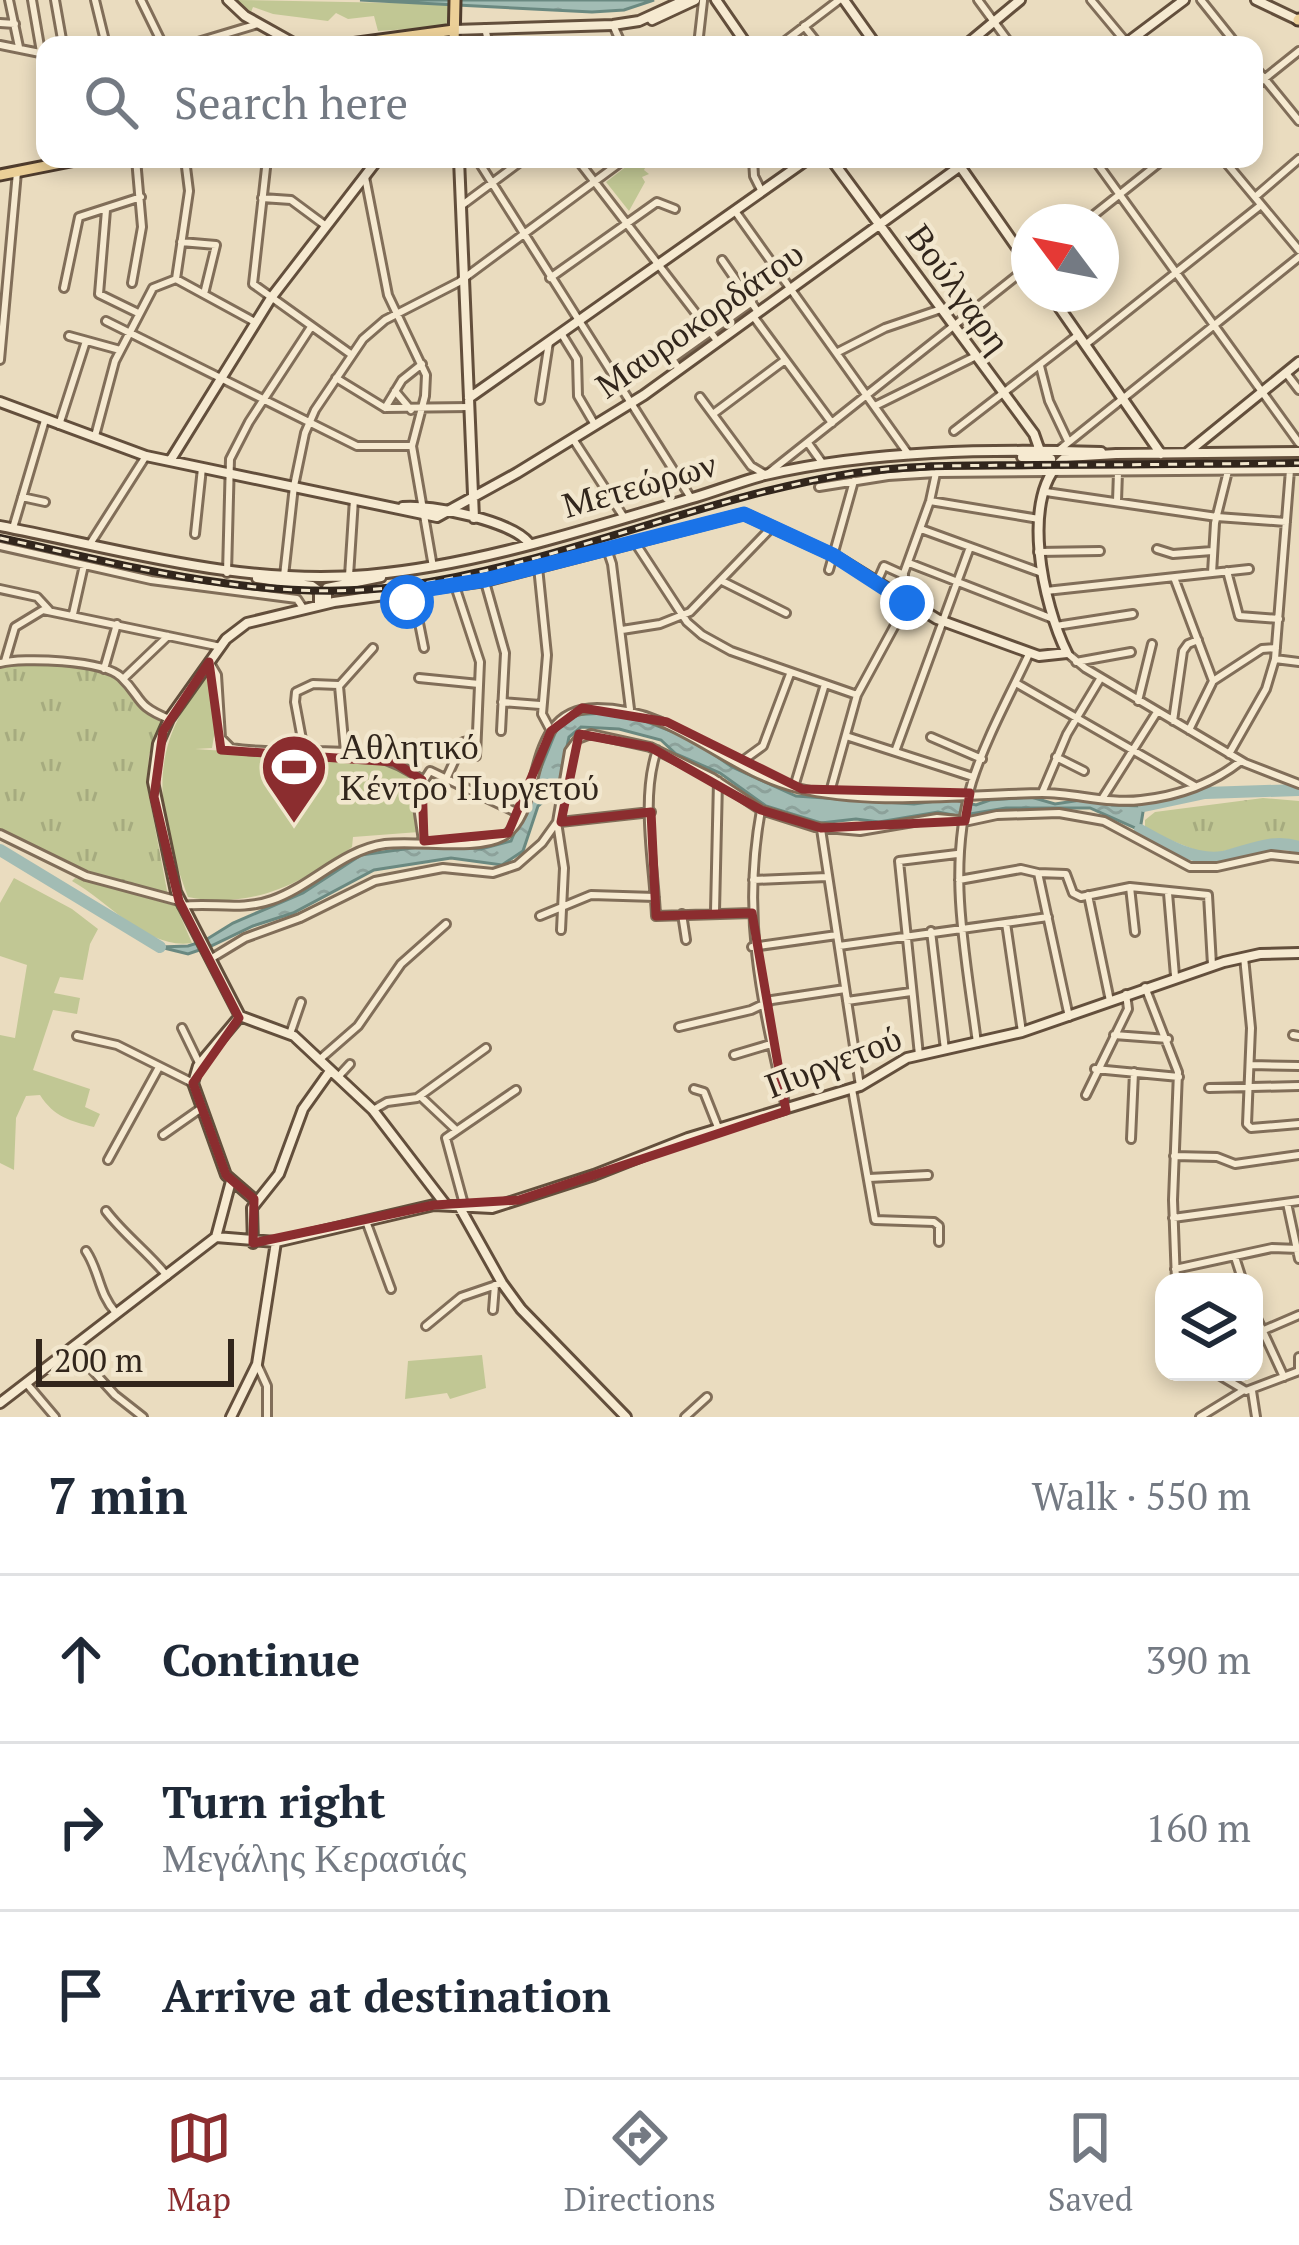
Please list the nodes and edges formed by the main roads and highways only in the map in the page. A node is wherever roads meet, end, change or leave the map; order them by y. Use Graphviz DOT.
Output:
graph roads {
  1 [pos="455,0"];
  2 [pos="454,26"];
  3 [pos="416,36"];
  4 [pos="454,36"];
  5 [pos="37,168"];
  6 [pos="0,175"];
  1 -- 2 [label="main road"];
  2 -- 3 [label="main road"];
  2 -- 4 [label="main road"];
  5 -- 6 [label="main road"];
}
